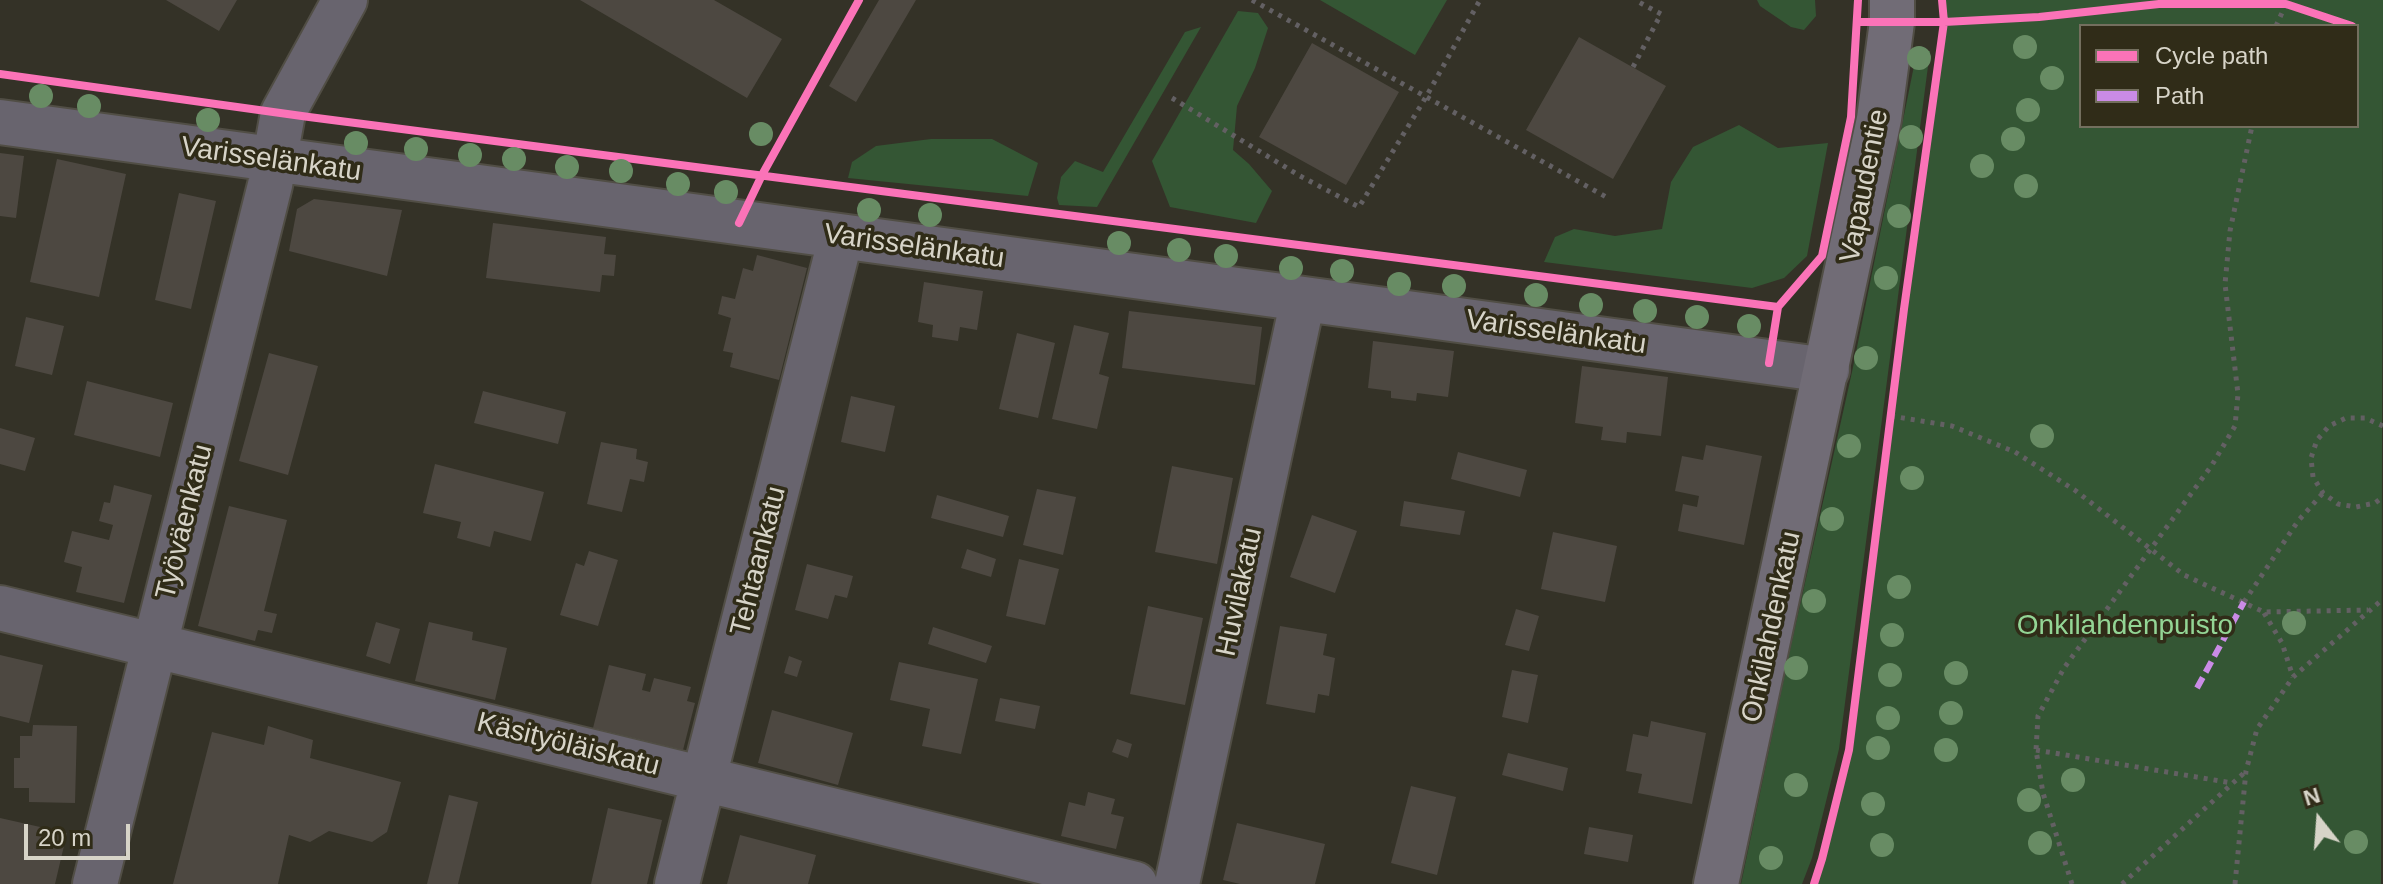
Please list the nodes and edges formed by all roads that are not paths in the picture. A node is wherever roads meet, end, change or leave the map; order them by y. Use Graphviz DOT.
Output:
graph roads {
  1 [pos="345,0"];
  2 [pos="1892,0"];
  3 [pos="0,122"];
  4 [pos="274,161"];
  5 [pos="841,237"];
  6 [pos="1303,299"];
  7 [pos="1827,370"];
  8 [pos="0,608"];
  9 [pos="154,645"];
  10 [pos="704,779"];
  11 [pos="95,884"];
  12 [pos="677,884"];
  13 [pos="1135,884"];
  14 [pos="1177,884"];
  15 [pos="1716,884"];
  1 -- 4 [label="street, Työväenkatu"];
  2 -- 7 [label="main road, Vapaudentie"];
  3 -- 4 [label="street, Varisselänkatu"];
  4 -- 5 [label="street, Varisselänkatu"];
  4 -- 9 [label="street, Työväenkatu"];
  5 -- 6 [label="street, Varisselänkatu"];
  5 -- 10 [label="street, Tehtaankatu"];
  6 -- 7 [label="street, Varisselänkatu"];
  6 -- 14 [label="street, Huvilakatu"];
  7 -- 15 [label="main road, Onkilahdenkatu"];
  8 -- 9 [label="street, Käsityöläiskatu"];
  9 -- 10 [label="street, Käsityöläiskatu"];
  9 -- 11 [label="street, Työväenkatu"];
  10 -- 12 [label="street, Tehtaankatu"];
  10 -- 13 [label="street, Käsityöläiskatu"];
}
